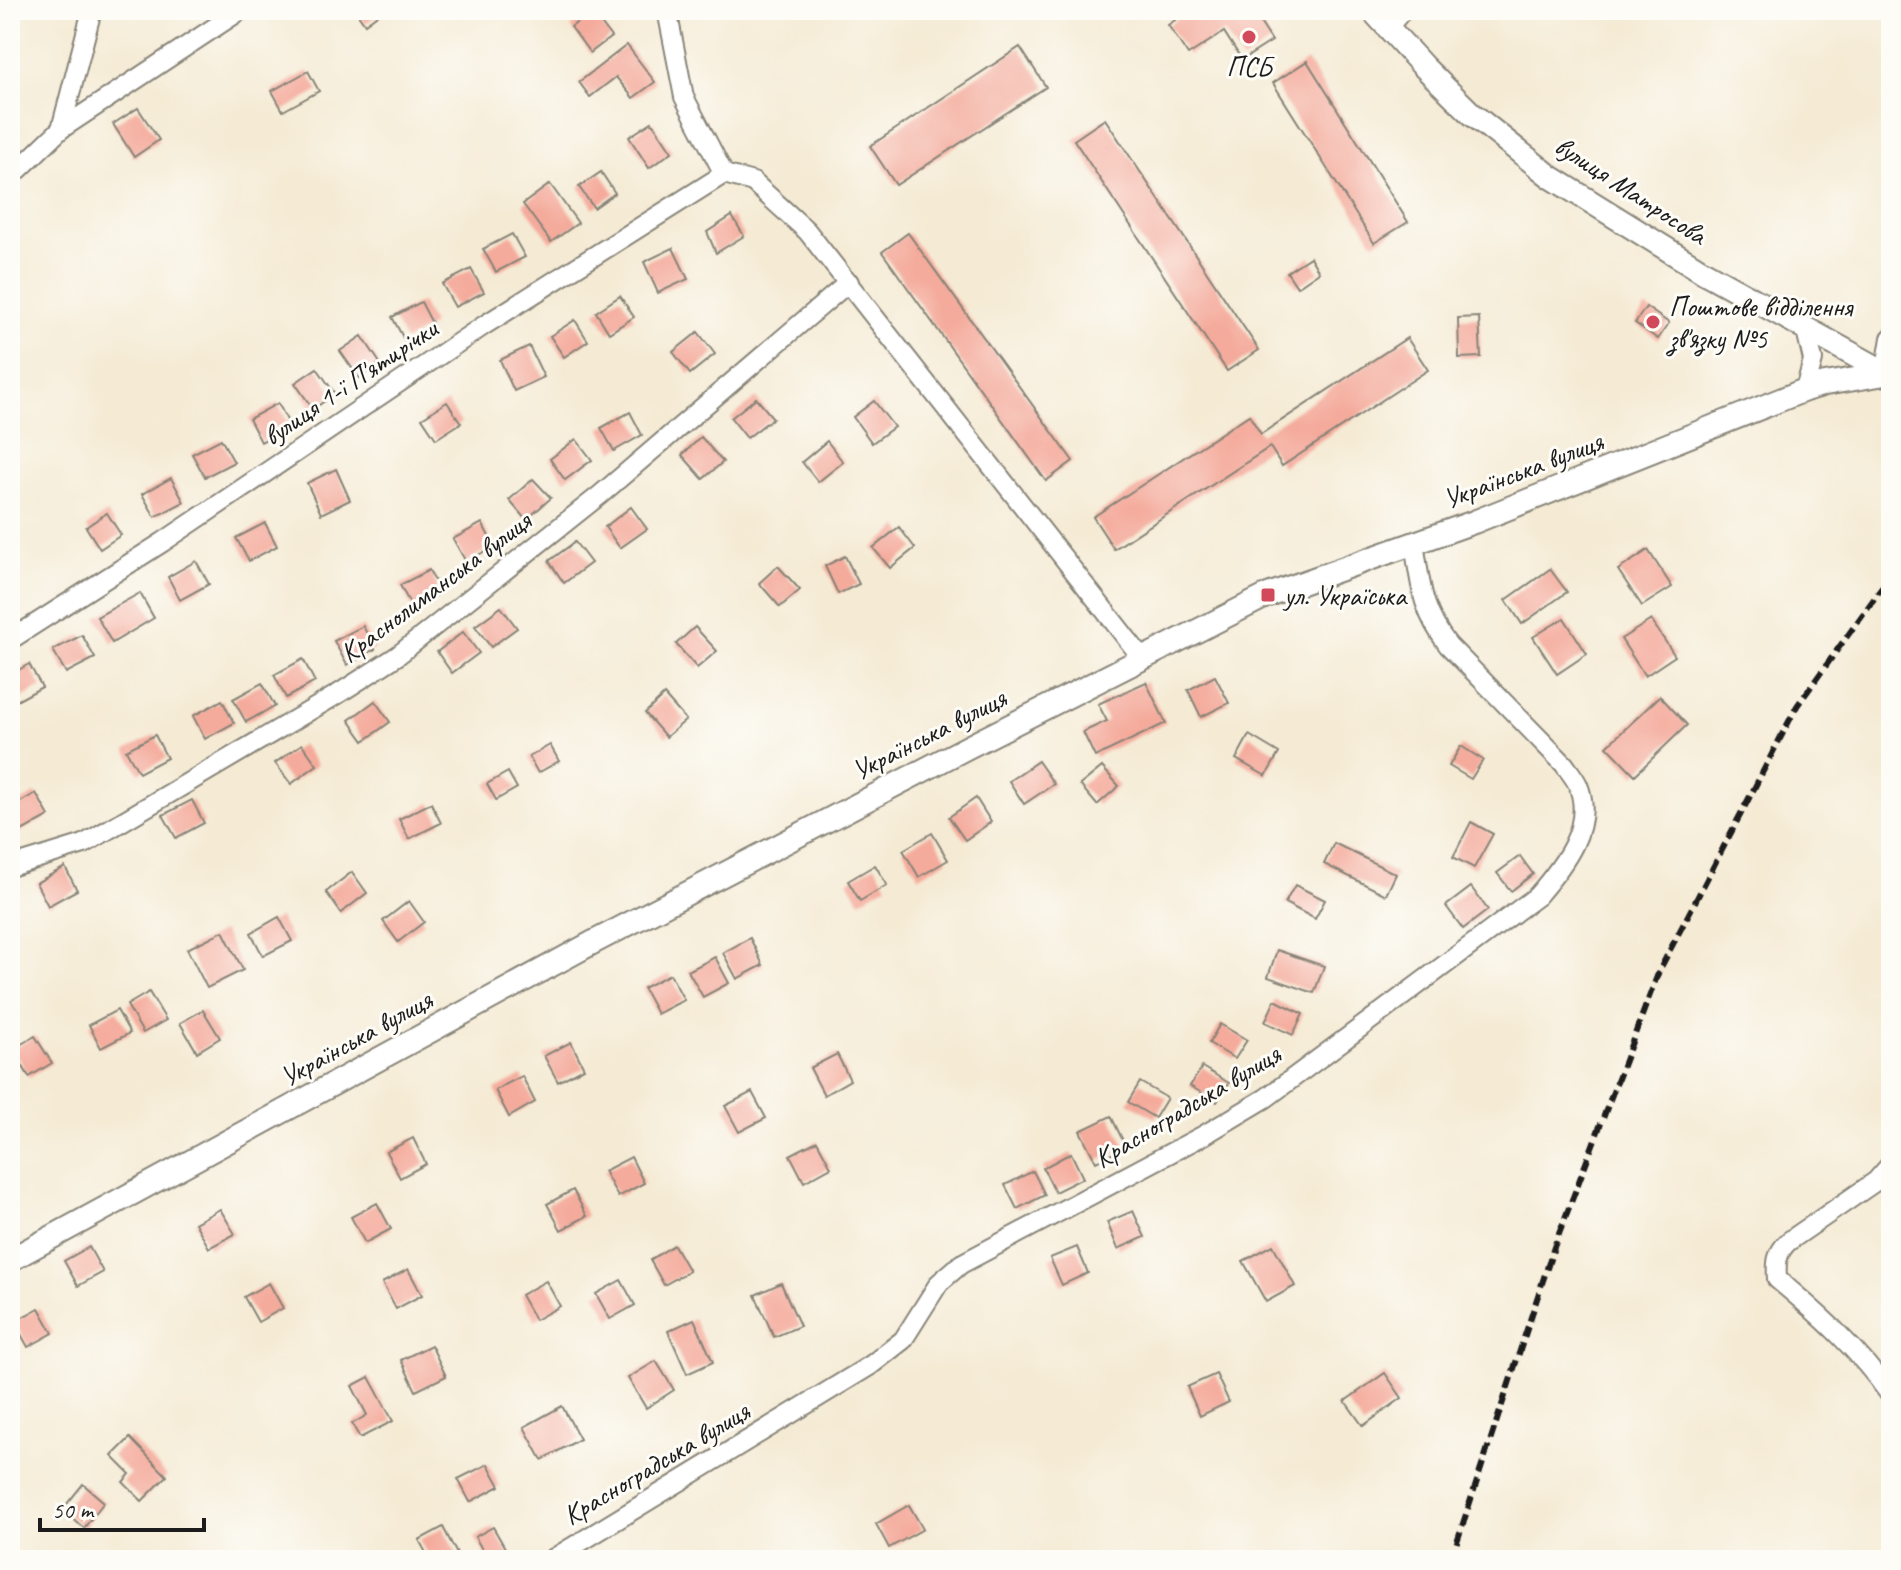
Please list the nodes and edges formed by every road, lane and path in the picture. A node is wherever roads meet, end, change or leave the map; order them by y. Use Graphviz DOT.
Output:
graph roads {
  1 [pos="92,10"];
  2 [pos="241,10"];
  3 [pos="667,10"];
  4 [pos="1372,10"];
  5 [pos="1403,10"];
  6 [pos="1388,27"];
  7 [pos="61,129"];
  8 [pos="724,174"];
  9 [pos="10,178"];
  10 [pos="849,282"];
  11 [pos="1806,330"];
  12 [pos="1891,338"];
  13 [pos="1888,375"];
  14 [pos="1805,390"];
  15 [pos="1414,543"];
  16 [pos="10,640"];
  17 [pos="1142,658"];
  18 [pos="10,867"];
  19 [pos="1891,1164"];
  20 [pos="10,1260"];
  21 [pos="1891,1396"];
  22 [pos="551,1560"];
  1 -- 7 [label="street"];
  2 -- 7 [label="street"];
  3 -- 8 [label="street"];
  4 -- 6 [label="street, вулиця Матросова"];
  5 -- 6 [label="street"];
  6 -- 11 [label="street, вулиця Матросова"];
  7 -- 9 [label="street"];
  8 -- 10 [label="street"];
  8 -- 16 [label="street, вулиця 1-ї П'ятирічки"];
  10 -- 17 [label="street"];
  10 -- 18 [label="street, Краснолиманська вулиця"];
  11 -- 13 [label="street, вулиця Матросова"];
  11 -- 14 [label="street"];
  12 -- 13 [label="street"];
  13 -- 14 [label="street, Українська вулиця"];
  14 -- 15 [label="street, Українська вулиця"];
  15 -- 17 [label="street, Українська вулиця"];
  15 -- 22 [label="street, Красноградська вулиця"];
  17 -- 20 [label="street, Українська вулиця"];
  19 -- 21 [label="street"];
}
